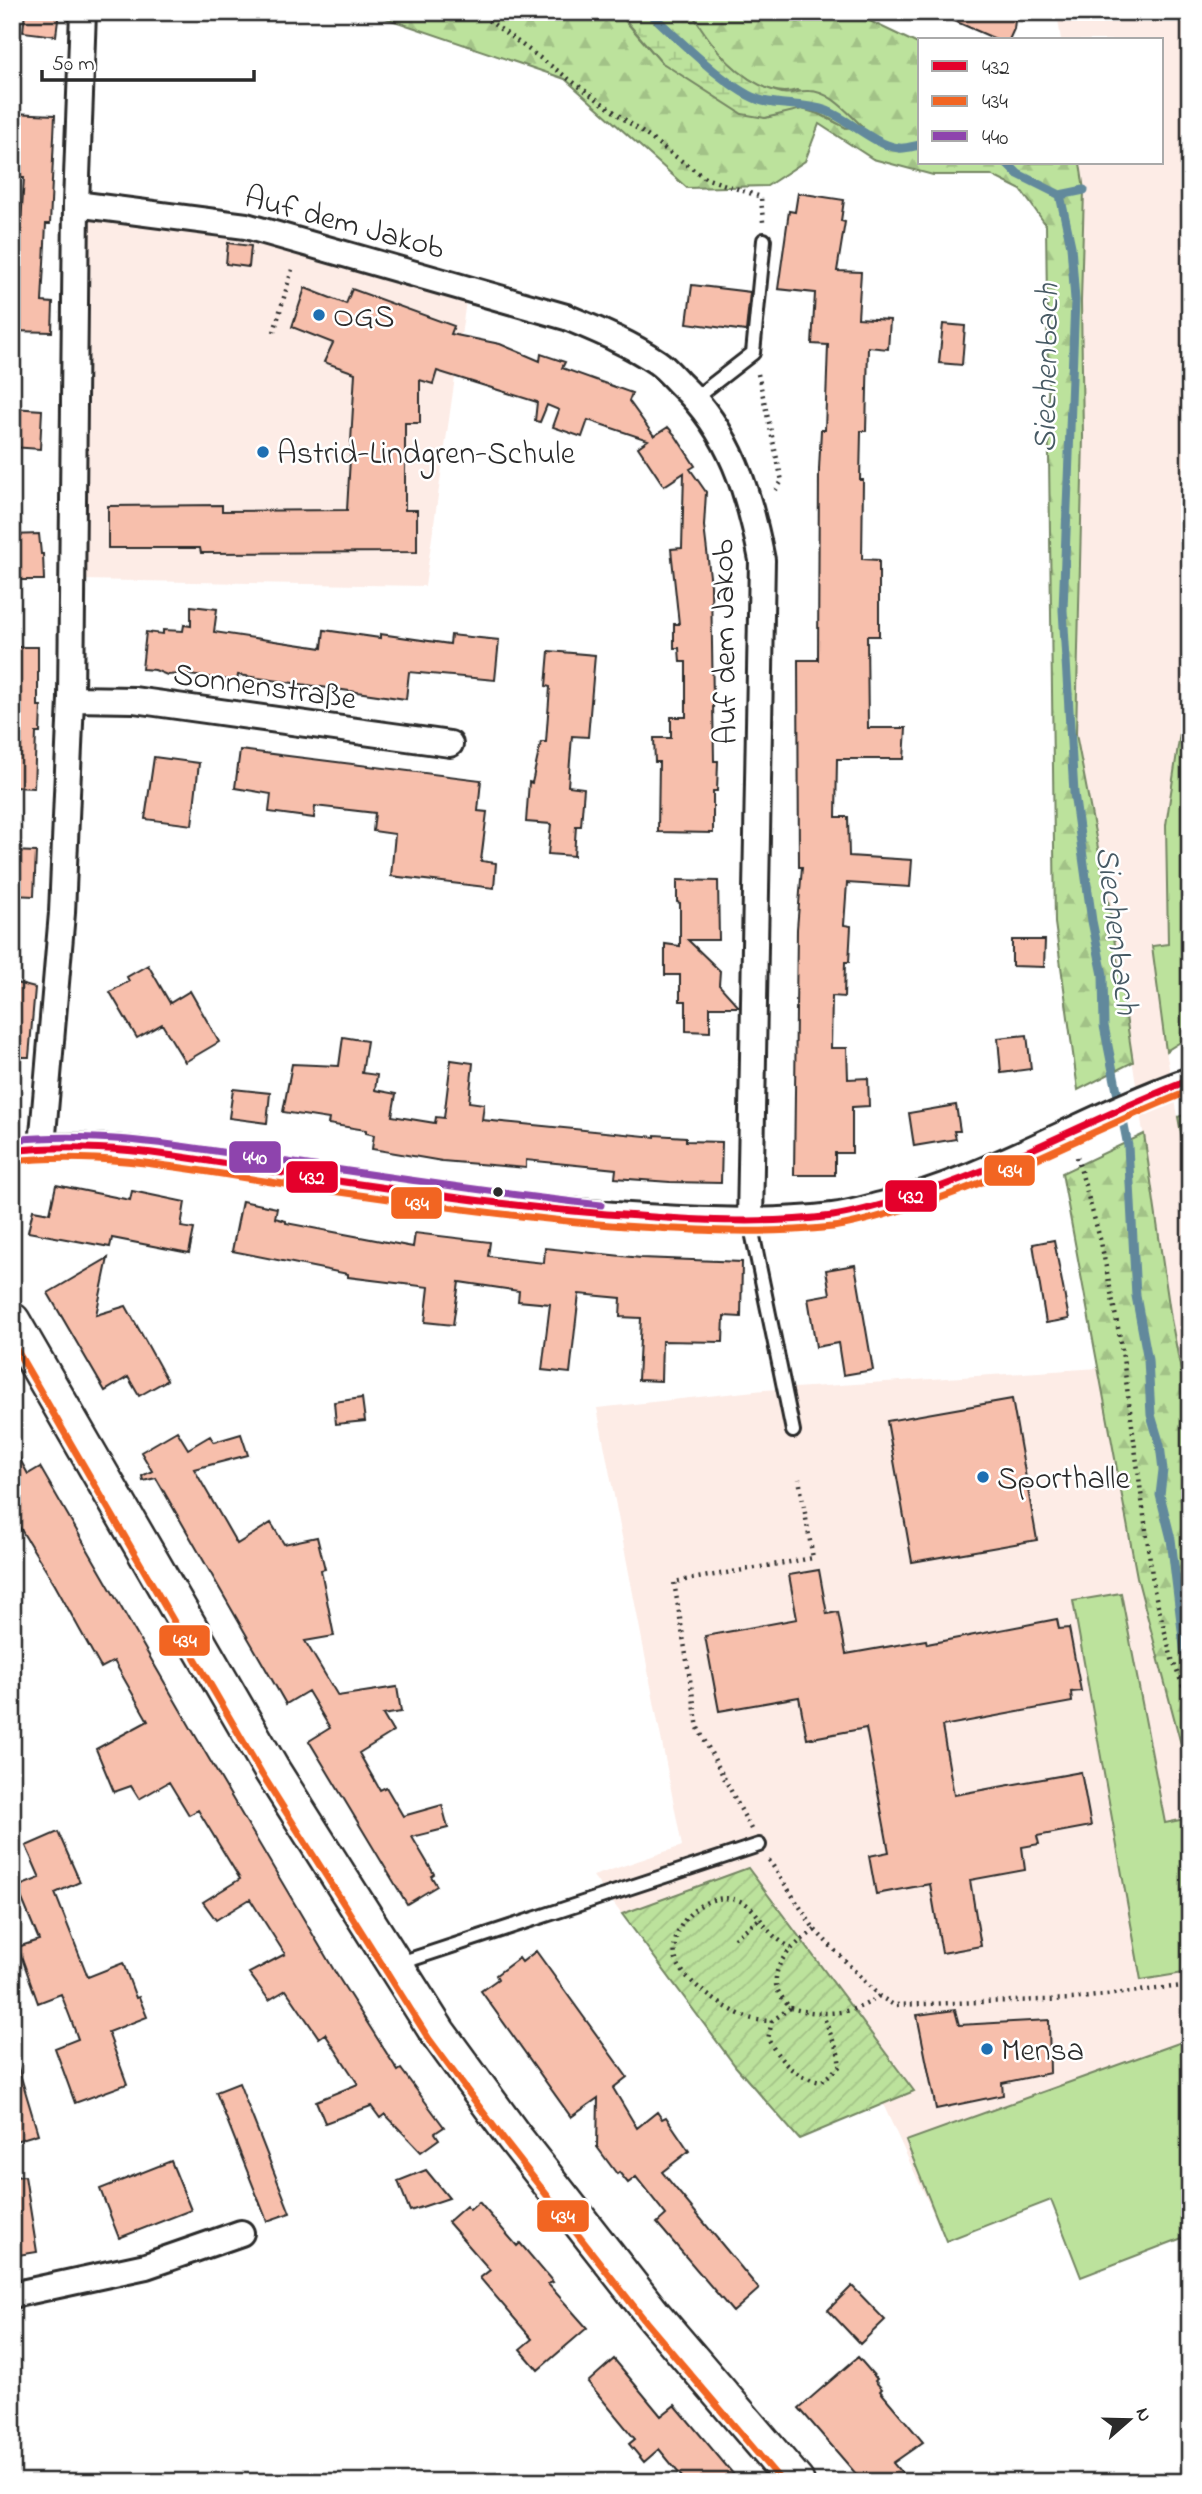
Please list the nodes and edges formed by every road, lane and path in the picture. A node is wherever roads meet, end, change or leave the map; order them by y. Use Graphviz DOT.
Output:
graph roads {
  1 [pos="83,12"];
  2 [pos="477,12"];
  3 [pos="761,197"];
  4 [pos="76,204"];
  5 [pos="764,240"];
  6 [pos="300,242"];
  7 [pos="274,332"];
  8 [pos="753,353"];
  9 [pos="695,398"];
  10 [pos="755,522"];
  11 [pos="71,699"];
  12 [pos="450,744"];
  13 [pos="1190,765"];
  14 [pos="1190,798"];
  15 [pos="1190,1080"];
  16 [pos="1071,1132"];
  17 [pos="42,1146"];
  18 [pos="12,1151"];
  19 [pos="750,1222"];
  20 [pos="12,1321"];
  21 [pos="24,1364"];
  22 [pos="793,1431"];
  23 [pos="799,1479"];
  24 [pos="1190,1703"];
  25 [pos="760,1845"];
  26 [pos="761,1918"];
  27 [pos="815,1930"];
  28 [pos="734,1938"];
  29 [pos="791,1948"];
  30 [pos="394,1965"];
  31 [pos="1190,1985"];
  32 [pos="879,1996"];
  33 [pos="790,2008"];
  34 [pos="823,2015"];
  35 [pos="772,2021"];
  36 [pos="242,2233"];
  37 [pos="12,2295"];
  38 [pos="796,2482"];
  1 -- 4 [label="street"];
  2 -- 3 [label="path"];
  4 -- 6 [label="street, Auf dem Jakob"];
  4 -- 11 [label="street"];
  5 -- 8 [label="lane"];
  6 -- 7 [label="path"];
  6 -- 9 [label="street, Auf dem Jakob"];
  8 -- 9 [label="lane"];
  8 -- 10 [label="path"];
  9 -- 10 [label="street, Auf dem Jakob"];
  10 -- 19 [label="street, Auf dem Jakob"];
  11 -- 12 [label="street, Sonnenstraße"];
  11 -- 17 [label="street"];
  13 -- 14 [label="path"];
  15 -- 16 [label="street"];
  16 -- 19 [label="street"];
  16 -- 24 [label="path"];
  17 -- 18 [label="street"];
  17 -- 19 [label="street"];
  19 -- 22 [label="lane"];
  20 -- 21 [label="main road"];
  21 -- 30 [label="main road"];
  23 -- 25 [label="path"];
  25 -- 27 [label="path"];
  25 -- 30 [label="lane"];
  26 -- 28 [label="path"];
  26 -- 29 [label="path"];
  26 -- 35 [label="path"];
  27 -- 29 [label="path"];
  27 -- 32 [label="path"];
  29 -- 33 [label="path"];
  30 -- 38 [label="main road"];
  31 -- 32 [label="path"];
  32 -- 34 [label="path"];
  33 -- 34 [label="path"];
  33 -- 35 [label="path"];
  34 -- 35 [label="path"];
  36 -- 37 [label="street"];
}
